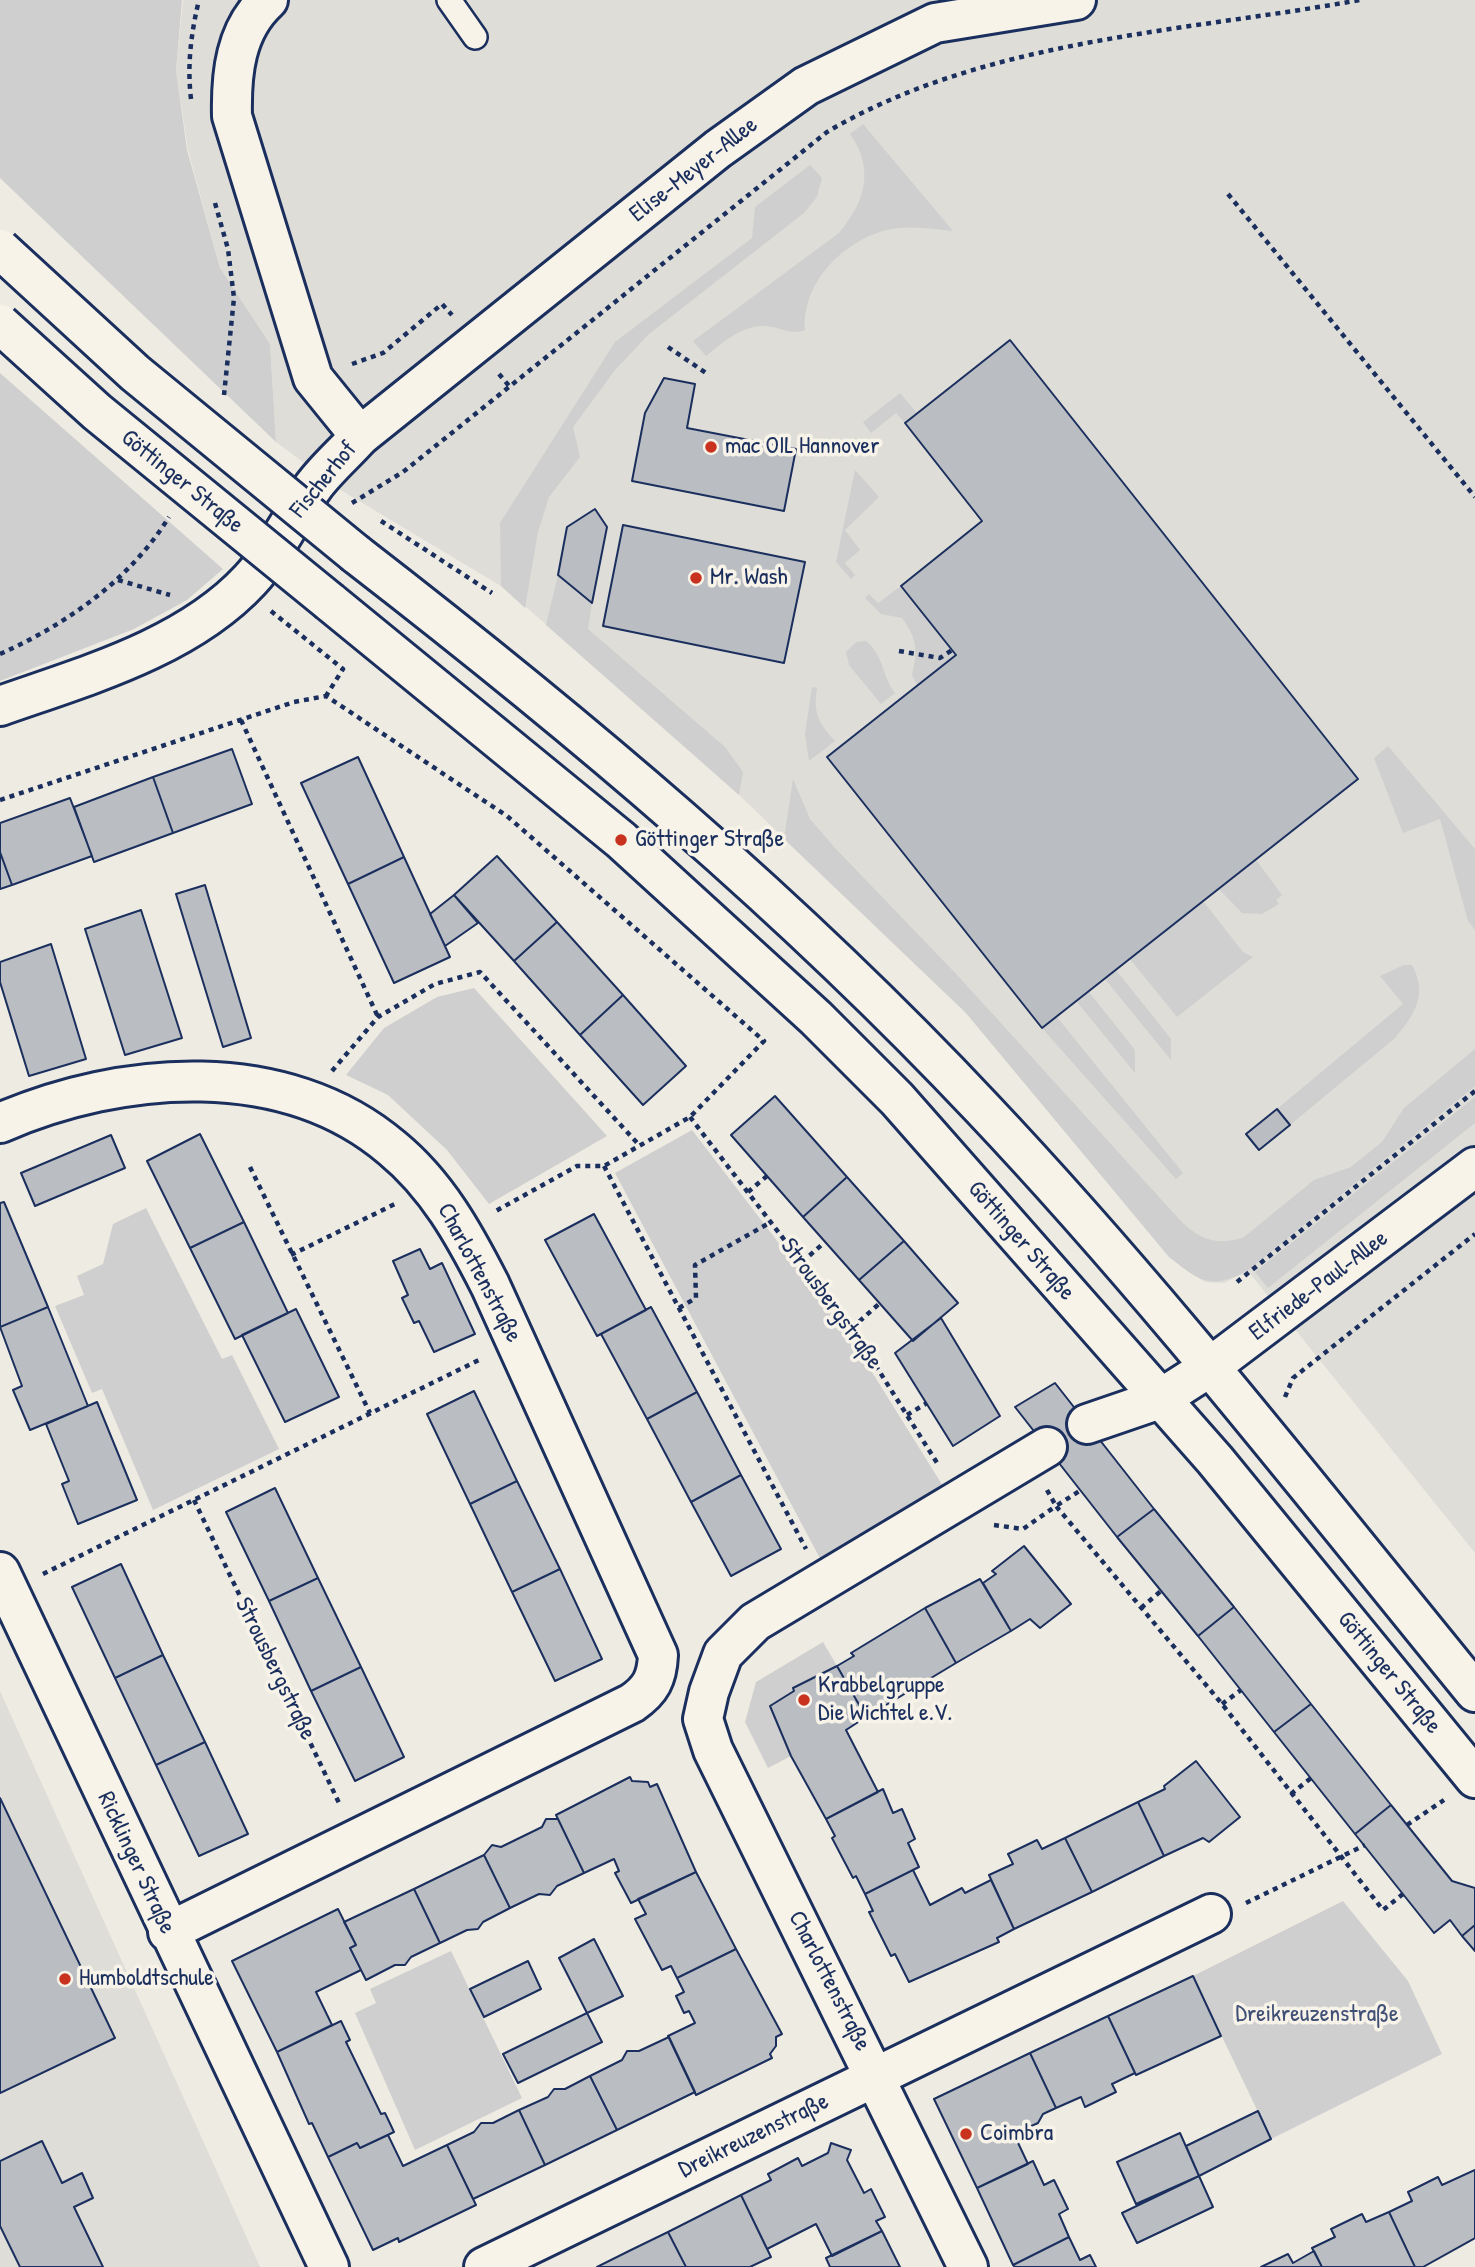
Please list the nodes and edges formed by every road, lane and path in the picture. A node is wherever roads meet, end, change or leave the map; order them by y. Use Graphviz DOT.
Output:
graph roads {
  1 [pos="268,0"];
  2 [pos="449,0"];
  3 [pos="1076,0"];
  4 [pos="1360,0"];
  5 [pos="475,37"];
  6 [pos="1228,194"];
  7 [pos="0,249"];
  8 [pos="0,324"];
  9 [pos="668,347"];
  10 [pos="706,373"];
  11 [pos="360,436"];
  12 [pos="315,484"];
  13 [pos="1475,497"];
  14 [pos="375,517"];
  15 [pos="492,593"];
  16 [pos="305,640"];
  17 [pos="952,650"];
  18 [pos="899,651"];
  19 [pos="326,696"];
  20 [pos="0,706"];
  21 [pos="241,720"];
  22 [pos="0,800"];
  23 [pos="378,1017"];
  24 [pos="753,1019"];
  25 [pos="747,1024"];
  26 [pos="1475,1091"];
  27 [pos="320,1106"];
  28 [pos="690,1117"];
  29 [pos="0,1123"];
  30 [pos="639,1146"];
  31 [pos="604,1166"];
  32 [pos="250,1167"];
  33 [pos="1475,1167"];
  34 [pos="767,1175"];
  35 [pos="431,1186"];
  36 [pos="748,1192"];
  37 [pos="771,1222"];
  38 [pos="462,1230"];
  39 [pos="1475,1234"];
  40 [pos="825,1242"];
  41 [pos="290,1255"];
  42 [pos="802,1262"];
  43 [pos="1237,1282"];
  44 [pos="880,1303"];
  45 [pos="679,1308"];
  46 [pos="852,1328"];
  47 [pos="517,1342"];
  48 [pos="1210,1367"];
  49 [pos="1160,1399"];
  50 [pos="927,1404"];
  51 [pos="370,1413"];
  52 [pos="907,1415"];
  53 [pos="1087,1424"];
  54 [pos="1257,1426"];
  55 [pos="1047,1447"];
  56 [pos="1081,1490"];
  57 [pos="1049,1497"];
  58 [pos="194,1500"];
  59 [pos="1056,1506"];
  60 [pos="972,1511"];
  61 [pos="4,1581"];
  62 [pos="822,1581"];
  63 [pos="1161,1591"];
  64 [pos="1140,1608"];
  65 [pos="1241,1690"];
  66 [pos="1475,1692"];
  67 [pos="1222,1704"];
  68 [pos="1311,1778"];
  69 [pos="1475,1778"];
  70 [pos="1291,1794"];
  71 [pos="1444,1799"];
  72 [pos="1407,1825"];
  73 [pos="356,1837"];
  74 [pos="1365,1845"];
  75 [pos="1340,1856"];
  76 [pos="1403,1894"];
  77 [pos="1211,1914"];
  78 [pos="168,1932"];
  79 [pos="877,2077"];
  80 [pos="329,2267"];
  81 [pos="484,2267"];
  82 [pos="968,2267"];
  1 -- 11 [label="street, Fischerhof"];
  2 -- 5 [label="lane"];
  3 -- 11 [label="street, Elise-Meyer-Allee"];
  4 -- 12 [label="path"];
  6 -- 13 [label="path"];
  7 -- 48 [label="street, bridge"];
  8 -- 49 [label="street, Göttinger Straße, bridge"];
  9 -- 10 [label="path"];
  11 -- 12 [label="street, Fischerhof"];
  12 -- 20 [label="street, Fischerhof"];
  14 -- 15 [label="path"];
  16 -- 19 [label="path"];
  17 -- 18 [label="path"];
  19 -- 21 [label="path"];
  19 -- 25 [label="path"];
  21 -- 22 [label="path"];
  21 -- 23 [label="path"];
  23 -- 27 [label="path"];
  23 -- 30 [label="path"];
  24 -- 25 [label="path"];
  25 -- 28 [label="path"];
  26 -- 43 [label="path"];
  27 -- 29 [label="street, Charlottenstraße"];
  27 -- 35 [label="street, Charlottenstraße"];
  28 -- 30 [label="path"];
  28 -- 36 [label="path, Strousbergstraße"];
  30 -- 31 [label="path"];
  31 -- 38 [label="path"];
  31 -- 45 [label="path"];
  32 -- 41 [label="path"];
  33 -- 48 [label="street, Elfriede-Paul-Allee"];
  34 -- 36 [label="path"];
  35 -- 38 [label="street, Charlottenstraße"];
  35 -- 41 [label="path"];
  36 -- 37 [label="path, Strousbergstraße"];
  37 -- 42 [label="path, Strousbergstraße"];
  37 -- 45 [label="path"];
  38 -- 47 [label="street, Charlottenstraße"];
  39 -- 54 [label="path"];
  40 -- 42 [label="path"];
  41 -- 51 [label="path"];
  42 -- 46 [label="path, Strousbergstraße"];
  44 -- 46 [label="path"];
  45 -- 62 [label="path"];
  46 -- 52 [label="path, Strousbergstraße"];
  47 -- 51 [label="path"];
  47 -- 73 [label="street, Charlottenstraße"];
  48 -- 49 [label="street, Elfriede-Paul-Allee"];
  48 -- 54 [label="street"];
  49 -- 53 [label="street"];
  49 -- 69 [label="street, Göttinger Straße"];
  50 -- 52 [label="path"];
  51 -- 58 [label="path"];
  52 -- 60 [label="path, Strousbergstraße"];
  54 -- 66 [label="street"];
  55 -- 60 [label="street"];
  56 -- 59 [label="path"];
  57 -- 59 [label="path"];
  58 -- 61 [label="path"];
  58 -- 73 [label="path, Strousbergstraße"];
  59 -- 60 [label="path"];
  59 -- 64 [label="path"];
  60 -- 62 [label="street"];
  61 -- 78 [label="street, Ricklinger Straße"];
  62 -- 79 [label="street, Charlottenstraße"];
  63 -- 64 [label="path"];
  64 -- 67 [label="path"];
  65 -- 67 [label="path"];
  67 -- 70 [label="path"];
  68 -- 70 [label="path"];
  70 -- 75 [label="path"];
  71 -- 72 [label="path"];
  73 -- 78 [label="street"];
  74 -- 75 [label="path"];
  75 -- 76 [label="path"];
  75 -- 77 [label="path"];
  77 -- 79 [label="street, Dreikreuzenstraße"];
  78 -- 80 [label="street, Ricklinger Straße"];
  79 -- 81 [label="street, Dreikreuzenstraße"];
  79 -- 82 [label="street, Charlottenstraße"];
}
